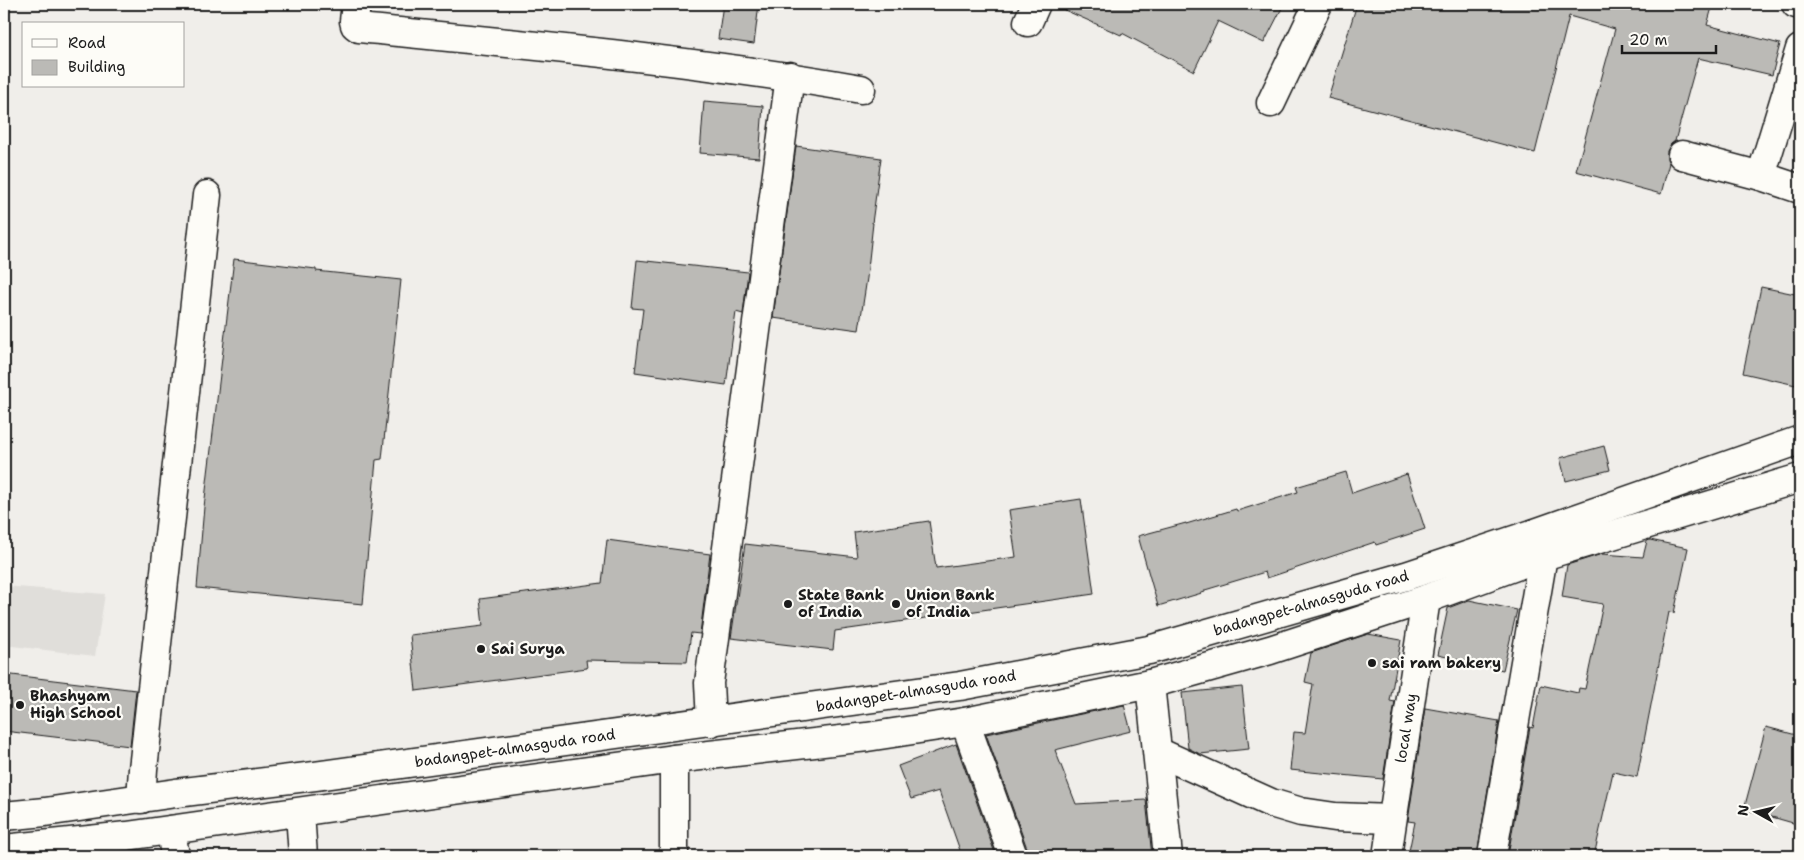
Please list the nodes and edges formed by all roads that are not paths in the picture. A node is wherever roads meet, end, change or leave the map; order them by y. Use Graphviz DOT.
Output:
graph roads {
  1 [pos="356,4"];
  2 [pos="1318,4"];
  3 [pos="1796,4"];
  4 [pos="1800,5"];
  5 [pos="1800,50"];
  6 [pos="790,76"];
  7 [pos="861,89"];
  8 [pos="1270,103"];
  9 [pos="1682,155"];
  10 [pos="1761,176"];
  11 [pos="1800,189"];
  12 [pos="208,195"];
  13 [pos="1800,440"];
  14 [pos="1800,478"];
  15 [pos="1543,556"];
  16 [pos="1426,599"];
  17 [pos="1150,684"];
  18 [pos="864,700"];
  19 [pos="711,722"];
  20 [pos="965,722"];
  21 [pos="867,737"];
  22 [pos="1158,752"];
  23 [pos="674,759"];
  24 [pos="142,799"];
  25 [pos="300,813"];
  26 [pos="4,816"];
  27 [pos="1392,819"];
  28 [pos="173,843"];
  29 [pos="4,849"];
  30 [pos="59,850"];
  31 [pos="303,856"];
  32 [pos="674,856"];
  33 [pos="1013,856"];
  34 [pos="1168,856"];
  35 [pos="1387,856"];
  36 [pos="1492,856"];
  1 -- 6 [label="street"];
  2 -- 8 [label="street"];
  3 -- 4 [label="street"];
  5 -- 10 [label="street"];
  6 -- 7 [label="street"];
  6 -- 19 [label="street"];
  9 -- 10 [label="street"];
  10 -- 11 [label="street"];
  12 -- 24 [label="street"];
  13 -- 18 [label="street, badangpet-almasguda road"];
  14 -- 15 [label="street, badangpet-almasguda road"];
  15 -- 16 [label="street, badangpet-almasguda road"];
  15 -- 36 [label="street"];
  16 -- 17 [label="street, badangpet-almasguda road"];
  16 -- 27 [label="street, local way"];
  17 -- 20 [label="street, badangpet-almasguda road"];
  17 -- 22 [label="street"];
  18 -- 19 [label="street, badangpet-almasguda road"];
  18 -- 21 [label="street"];
  19 -- 24 [label="street, badangpet-almasguda road"];
  20 -- 21 [label="street, badangpet-almasguda road"];
  20 -- 33 [label="street"];
  21 -- 23 [label="street, badangpet-almasguda road"];
  22 -- 27 [label="street"];
  22 -- 34 [label="street"];
  23 -- 25 [label="street, badangpet-almasguda road"];
  23 -- 32 [label="street"];
  24 -- 26 [label="street, badangpet-almasguda road"];
  25 -- 28 [label="street, badangpet-almasguda road"];
  25 -- 31 [label="street"];
  27 -- 35 [label="street, local way"];
  28 -- 30 [label="street, badangpet-almasguda road"];
  29 -- 30 [label="street, badangpet-almasguda road"];
}
